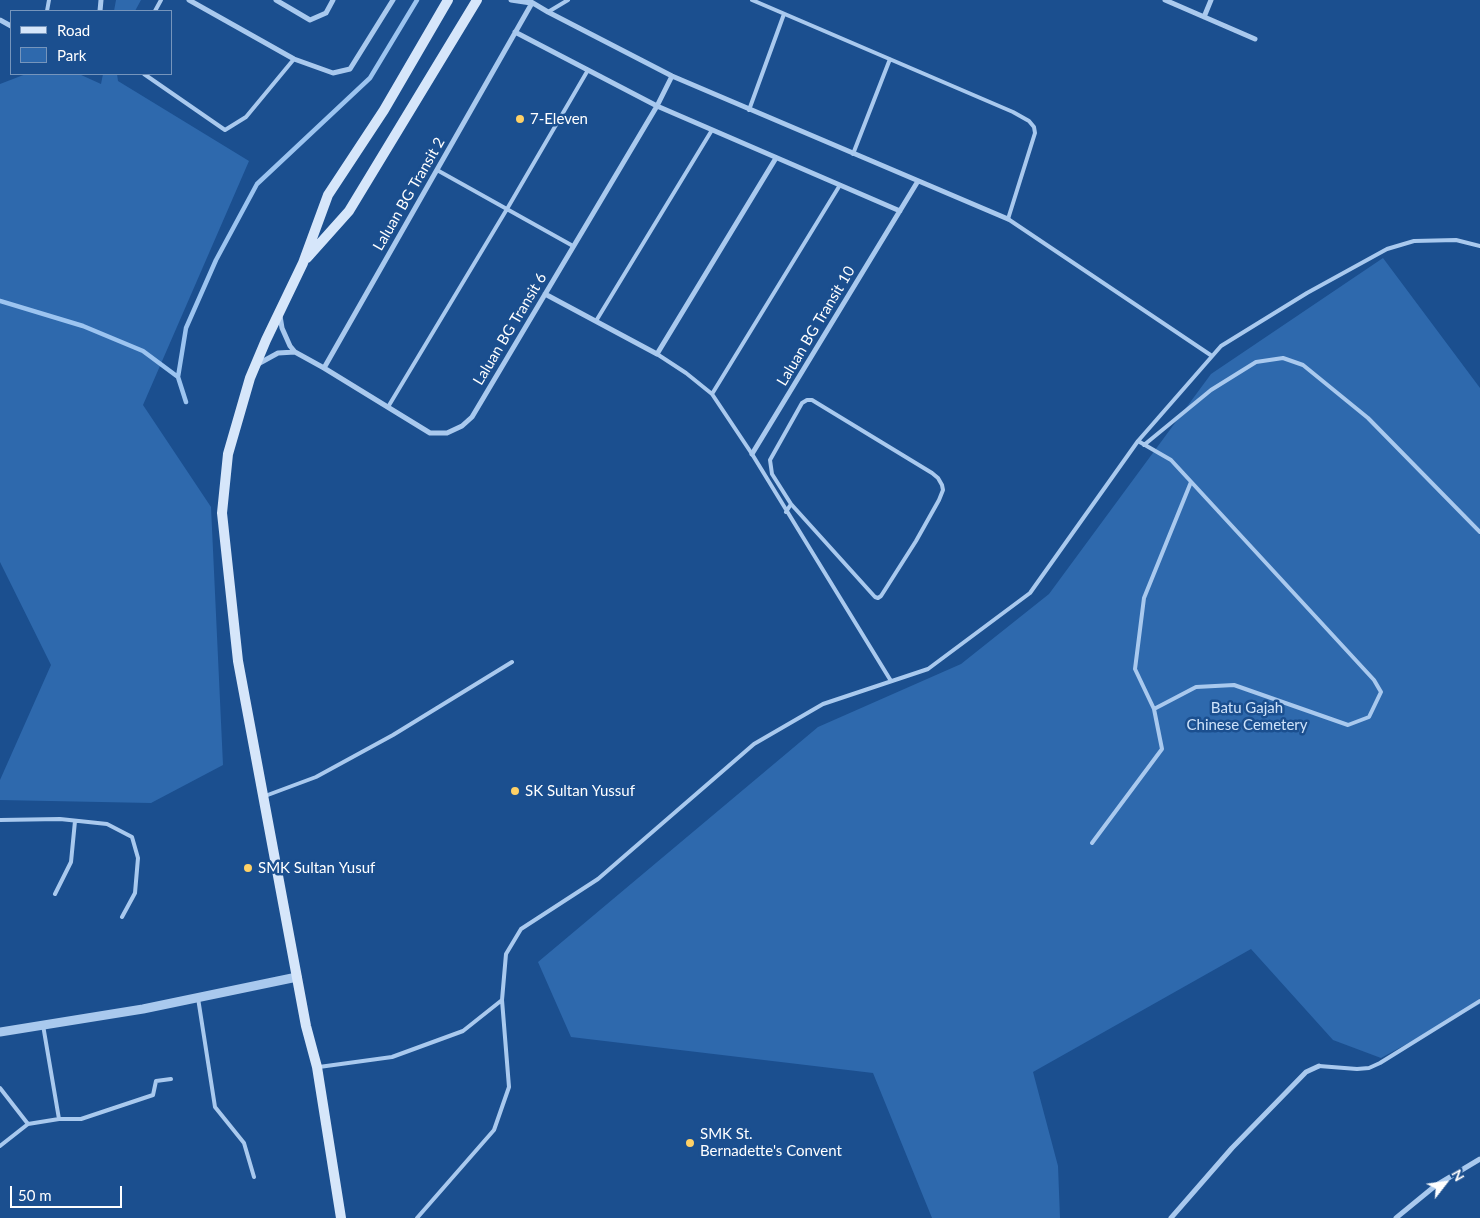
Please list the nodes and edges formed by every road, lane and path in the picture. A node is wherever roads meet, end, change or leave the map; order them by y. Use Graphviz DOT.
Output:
graph roads {
  1 [pos="190,0"];
  2 [pos="276,0"];
  3 [pos="333,0"];
  4 [pos="392,0"];
  5 [pos="448,0"];
  6 [pos="477,0"];
  7 [pos="511,0"];
  8 [pos="568,0"];
  9 [pos="752,0"];
  10 [pos="1165,0"];
  11 [pos="1211,0"];
  12 [pos="530,2"];
  13 [pos="548,12"];
  14 [pos="784,14"];
  15 [pos="1204,17"];
  16 [pos="515,32"];
  17 [pos="1255,39"];
  18 [pos="294,59"];
  19 [pos="890,59"];
  20 [pos="588,70"];
  21 [pos="145,75"];
  22 [pos="672,76"];
  23 [pos="657,106"];
  24 [pos="749,110"];
  25 [pos="712,130"];
  26 [pos="853,154"];
  27 [pos="776,158"];
  28 [pos="437,170"];
  29 [pos="918,181"];
  30 [pos="840,185"];
  31 [pos="507,209"];
  32 [pos="900,211"];
  33 [pos="1008,219"];
  34 [pos="573,246"];
  35 [pos="1480,246"];
  36 [pos="303,263"];
  37 [pos="545,294"];
  38 [pos="280,310"];
  39 [pos="596,321"];
  40 [pos="295,352"];
  41 [pos="657,354"];
  42 [pos="1212,356"];
  43 [pos="255,366"];
  44 [pos="324,368"];
  45 [pos="712,394"];
  46 [pos="388,407"];
  47 [pos="1138,441"];
  48 [pos="1144,446"];
  49 [pos="752,454"];
  50 [pos="1191,482"];
  51 [pos="792,504"];
  52 [pos="786,512"];
  53 [pos="1480,532"];
  54 [pos="512,662"];
  55 [pos="891,681"];
  56 [pos="1154,709"];
  57 [pos="263,797"];
  58 [pos="0,820"];
  59 [pos="75,820"];
  60 [pos="1092,843"];
  61 [pos="55,894"];
  62 [pos="122,917"];
  63 [pos="297,977"];
  64 [pos="198,998"];
  65 [pos="502,1000"];
  66 [pos="1480,1001"];
  67 [pos="43,1025"];
  68 [pos="0,1032"];
  69 [pos="1319,1066"];
  70 [pos="317,1067"];
  71 [pos="171,1080"];
  72 [pos="0,1088"];
  73 [pos="59,1119"];
  74 [pos="28,1124"];
  75 [pos="0,1146"];
  76 [pos="1480,1159"];
  77 [pos="254,1177"];
  78 [pos="341,1218"];
  79 [pos="416,1218"];
  80 [pos="1171,1218"];
  81 [pos="1396,1218"];
  1 -- 18 [label="street"];
  2 -- 3 [label="street"];
  4 -- 18 [label="street"];
  5 -- 36 [label="main road"];
  6 -- 36 [label="main road"];
  7 -- 12 [label="street"];
  8 -- 13 [label="lane"];
  9 -- 14 [label="lane"];
  10 -- 15 [label="street"];
  11 -- 15 [label="street"];
  12 -- 13 [label="street"];
  12 -- 16 [label="street, Laluan BG Transit 2"];
  13 -- 22 [label="street"];
  14 -- 19 [label="lane"];
  14 -- 24 [label="lane"];
  15 -- 17 [label="street"];
  16 -- 20 [label="street"];
  16 -- 28 [label="street, Laluan BG Transit 2"];
  18 -- 21 [label="lane"];
  19 -- 26 [label="lane"];
  19 -- 33 [label="lane"];
  20 -- 23 [label="street"];
  20 -- 31 [label="lane"];
  22 -- 23 [label="street, Laluan BG Transit 6"];
  22 -- 24 [label="street"];
  23 -- 25 [label="street"];
  23 -- 34 [label="street, Laluan BG Transit 6"];
  24 -- 26 [label="street"];
  25 -- 27 [label="street"];
  25 -- 39 [label="lane"];
  26 -- 29 [label="street"];
  27 -- 30 [label="street"];
  27 -- 41 [label="street"];
  28 -- 31 [label="lane"];
  28 -- 44 [label="street, Laluan BG Transit 2"];
  29 -- 32 [label="street, Laluan BG Transit 10"];
  29 -- 33 [label="street"];
  30 -- 32 [label="street"];
  30 -- 45 [label="lane"];
  31 -- 34 [label="lane"];
  31 -- 46 [label="lane"];
  32 -- 49 [label="street, Laluan BG Transit 10"];
  33 -- 42 [label="lane"];
  34 -- 37 [label="street, Laluan BG Transit 6"];
  35 -- 42 [label="lane"];
  36 -- 38 [label="main road"];
  37 -- 39 [label="street"];
  37 -- 46 [label="street, Laluan BG Transit 6"];
  38 -- 40 [label="street"];
  38 -- 43 [label="main road"];
  39 -- 41 [label="street"];
  40 -- 43 [label="street"];
  40 -- 44 [label="street, Laluan BG Transit 6"];
  41 -- 45 [label="lane"];
  42 -- 47 [label="lane"];
  43 -- 57 [label="main road"];
  44 -- 46 [label="street, Laluan BG Transit 6"];
  45 -- 49 [label="lane"];
  47 -- 48 [label="lane"];
  47 -- 55 [label="lane"];
  48 -- 50 [label="lane"];
  48 -- 53 [label="lane"];
  49 -- 52 [label="lane"];
  50 -- 56 [label="lane"];
  50 -- 56 [label="lane"];
  51 -- 51 [label="lane"];
  51 -- 52 [label="lane"];
  52 -- 55 [label="lane"];
  54 -- 57 [label="lane"];
  55 -- 65 [label="lane"];
  56 -- 60 [label="lane"];
  57 -- 63 [label="main road"];
  58 -- 59 [label="lane"];
  59 -- 61 [label="lane"];
  59 -- 62 [label="lane"];
  63 -- 64 [label="street"];
  63 -- 70 [label="main road"];
  64 -- 67 [label="street"];
  64 -- 77 [label="lane"];
  65 -- 70 [label="lane"];
  65 -- 79 [label="lane"];
  66 -- 69 [label="lane"];
  67 -- 68 [label="street"];
  67 -- 73 [label="lane"];
  69 -- 80 [label="street"];
  70 -- 78 [label="main road"];
  71 -- 73 [label="lane"];
  72 -- 74 [label="lane"];
  73 -- 74 [label="lane"];
  74 -- 75 [label="lane"];
  76 -- 81 [label="street"];
}
